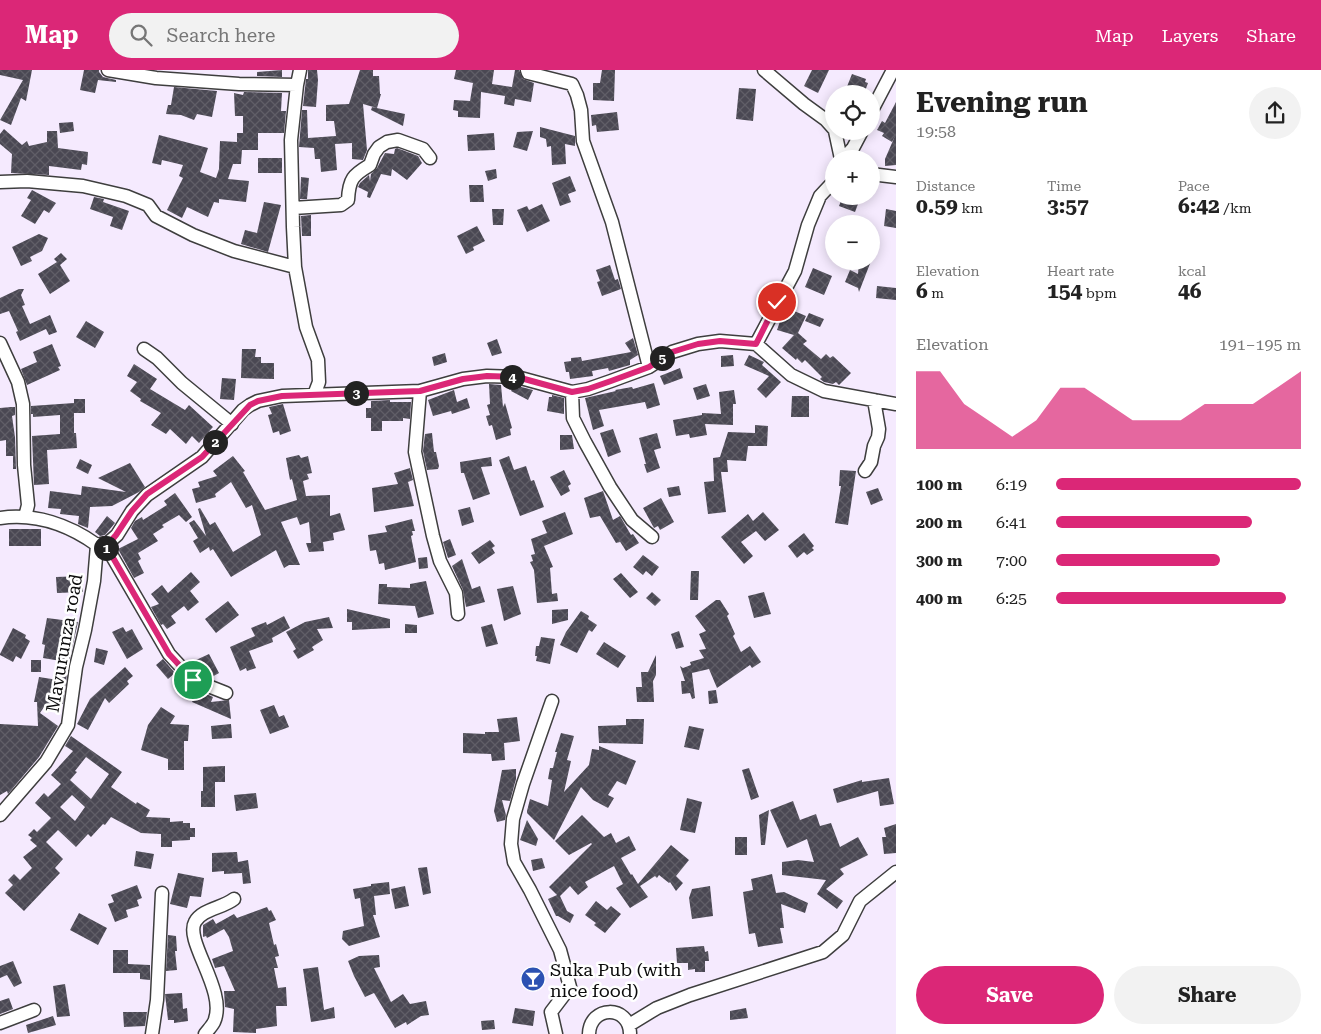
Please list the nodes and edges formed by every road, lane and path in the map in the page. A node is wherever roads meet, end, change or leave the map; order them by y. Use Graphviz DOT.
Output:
graph roads {
  1 [pos="108,70"];
  2 [pos="300,70"];
  3 [pos="527,70"];
  4 [pos="764,70"];
  5 [pos="893,70"];
  6 [pos="297,85"];
  7 [pos="880,95"];
  8 [pos="825,119"];
  9 [pos="430,158"];
  10 [pos="880,175"];
  11 [pos="896,177"];
  12 [pos="0,182"];
  13 [pos="825,191"];
  14 [pos="293,208"];
  15 [pos="295,267"];
  16 [pos="0,343"];
  17 [pos="756,344"];
  18 [pos="144,349"];
  19 [pos="649,367"];
  20 [pos="420,391"];
  21 [pos="572,392"];
  22 [pos="314,394"];
  23 [pos="874,400"];
  24 [pos="896,404"];
  25 [pos="232,424"];
  26 [pos="865,471"];
  27 [pos="25,516"];
  28 [pos="0,518"];
  29 [pos="652,537"];
  30 [pos="100,545"];
  31 [pos="458,614"];
  32 [pos="226,693"];
  33 [pos="552,701"];
  34 [pos="0,815"];
  35 [pos="896,872"];
  36 [pos="162,893"];
  37 [pos="234,899"];
  38 [pos="34,1010"];
  39 [pos="0,1023"];
  40 [pos="630,1030"];
  41 [pos="152,1034"];
  42 [pos="205,1034"];
  43 [pos="556,1034"];
  44 [pos="588,1034"];
  1 -- 6 [label="street"];
  2 -- 6 [label="street"];
  3 -- 19 [label="street"];
  4 -- 8 [label="street"];
  5 -- 7 [label="street"];
  6 -- 14 [label="street"];
  9 -- 14 [label="street"];
  10 -- 11 [label="street"];
  12 -- 15 [label="street"];
  13 -- 17 [label="street"];
  14 -- 15 [label="street"];
  15 -- 22 [label="street"];
  16 -- 27 [label="street"];
  17 -- 19 [label="street"];
  17 -- 23 [label="street"];
  18 -- 25 [label="street"];
  19 -- 21 [label="street"];
  20 -- 21 [label="street"];
  20 -- 22 [label="street"];
  20 -- 31 [label="street"];
  21 -- 29 [label="street"];
  22 -- 25 [label="street"];
  23 -- 24 [label="street"];
  23 -- 26 [label="street"];
  25 -- 30 [label="street"];
  27 -- 28 [label="street"];
  27 -- 30 [label="street"];
  30 -- 32 [label="street"];
  30 -- 34 [label="street, Mavurunza road"];
  33 -- 43 [label="street"];
  35 -- 40 [label="street"];
  36 -- 41 [label="street"];
  37 -- 42 [label="street"];
  38 -- 39 [label="street"];
  40 -- 44 [label="street"];
}
